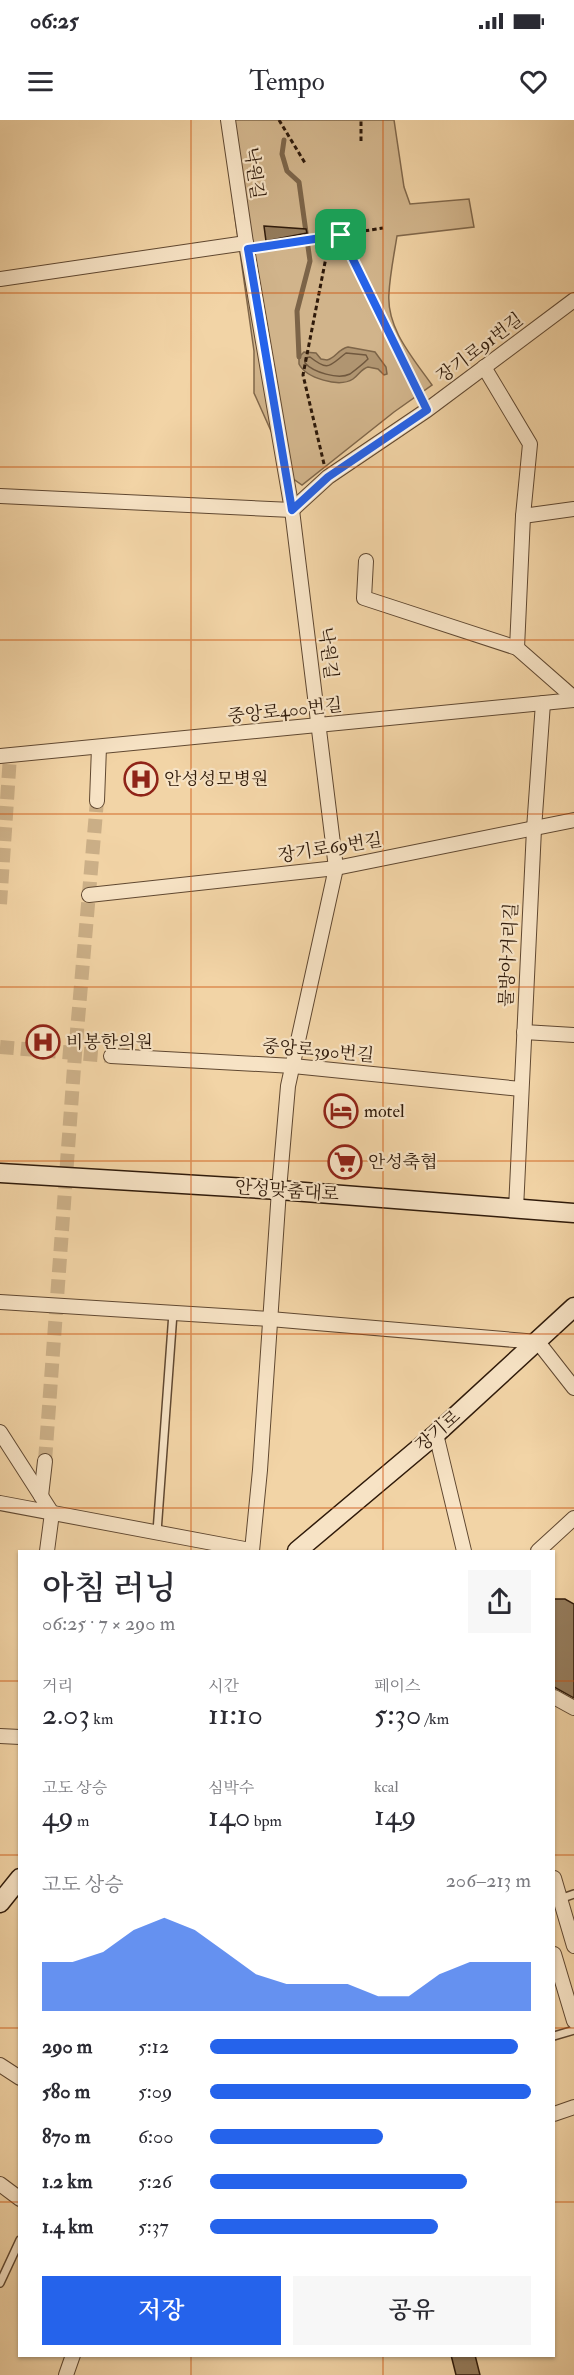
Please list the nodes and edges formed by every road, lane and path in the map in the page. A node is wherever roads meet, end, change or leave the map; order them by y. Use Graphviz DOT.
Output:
graph roads {
  1 [pos="228,120"];
  2 [pos="279,120"];
  3 [pos="361,120"];
  4 [pos="361,141"];
  5 [pos="305,163"];
  6 [pos="384,228"];
  7 [pos="341,235"];
  8 [pos="330,237"];
  9 [pos="247,246"];
  10 [pos="0,279"];
  11 [pos="574,300"];
  12 [pos="484,367"];
  13 [pos="427,410"];
  14 [pos="328,477"];
  15 [pos="0,496"];
  16 [pos="574,509"];
  17 [pos="292,510"];
  18 [pos="523,516"];
  19 [pos="366,561"];
  20 [pos="517,648"];
  21 [pos="574,699"];
  22 [pos="543,703"];
  23 [pos="319,725"];
  24 [pos="99,747"];
  25 [pos="0,756"];
  26 [pos="97,801"];
  27 [pos="574,820"];
  28 [pos="534,829"];
  29 [pos="336,868"];
  30 [pos="89,895"];
  31 [pos="524,1032"];
  32 [pos="574,1035"];
  33 [pos="111,1056"];
  34 [pos="293,1066"];
  35 [pos="521,1089"];
  36 [pos="0,1173"];
  37 [pos="279,1190"];
  38 [pos="516,1209"];
  39 [pos="574,1213"];
  40 [pos="0,1302"];
  41 [pos="574,1307"];
  42 [pos="173,1313"];
  43 [pos="270,1319"];
  44 [pos="538,1342"];
  45 [pos="574,1388"];
  46 [pos="0,1432"];
  47 [pos="436,1434"];
  48 [pos="45,1461"];
  49 [pos="42,1496"];
  50 [pos="0,1503"];
  51 [pos="52,1513"];
  52 [pos="574,1518"];
  53 [pos="157,1532"];
  54 [pos="47,1550"];
  55 [pos="251,1550"];
  56 [pos="298,1550"];
  57 [pos="464,1550"];
  58 [pos="539,1550"];
  59 [pos="555,1698"];
  60 [pos="574,1708"];
  61 [pos="0,1736"];
  62 [pos="18,1737"];
  63 [pos="18,1880"];
  64 [pos="574,1894"];
  65 [pos="557,1900"];
  66 [pos="0,1903"];
  67 [pos="574,1946"];
  68 [pos="555,1957"];
  69 [pos="574,2021"];
  70 [pos="574,2030"];
  71 [pos="555,2036"];
  72 [pos="0,2065"];
  73 [pos="18,2077"];
  74 [pos="574,2107"];
  75 [pos="555,2114"];
  76 [pos="0,2184"];
  77 [pos="18,2198"];
  78 [pos="18,2244"];
  79 [pos="0,2283"];
  80 [pos="71,2357"];
  81 [pos="66,2375"];
  1 -- 9 [label="street, 낙원길"];
  2 -- 5 [label="path"];
  3 -- 4 [label="path"];
  6 -- 7 [label="path"];
  7 -- 8 [label="path"];
  7 -- 13 [label="path"];
  8 -- 9 [label="path"];
  8 -- 14 [label="path"];
  9 -- 10 [label="street"];
  9 -- 17 [label="street, 낙원길"];
  11 -- 12 [label="street, 장기로91번길"];
  12 -- 13 [label="street, 장기로91번길"];
  12 -- 18 [label="street"];
  13 -- 14 [label="street, 장기로91번길"];
  14 -- 17 [label="street, 장기로91번길"];
  15 -- 17 [label="street"];
  16 -- 18 [label="street"];
  17 -- 23 [label="street, 낙원길"];
  18 -- 20 [label="street"];
  19 -- 20 [label="street"];
  20 -- 21 [label="street"];
  21 -- 22 [label="street, 중앙로400번길"];
  22 -- 23 [label="street, 중앙로400번길"];
  22 -- 28 [label="street, 물방아거리길"];
  23 -- 24 [label="street, 중앙로400번길"];
  23 -- 29 [label="street, 낙원길"];
  24 -- 25 [label="street, 중앙로400번길"];
  24 -- 26 [label="street"];
  27 -- 28 [label="street, 장기로69번길"];
  28 -- 29 [label="street, 장기로69번길"];
  28 -- 31 [label="street, 물방아거리길"];
  29 -- 30 [label="street, 장기로69번길"];
  29 -- 34 [label="street, 낙원길"];
  31 -- 32 [label="street"];
  31 -- 35 [label="street, 물방아거리길"];
  33 -- 34 [label="street, 중앙로390번길"];
  34 -- 35 [label="street, 중앙로390번길"];
  34 -- 37 [label="street, 낙원길"];
  35 -- 38 [label="street, 물방아거리길"];
  36 -- 37 [label="main road, 안성맞춤대로"];
  37 -- 38 [label="main road, 안성맞춤대로"];
  37 -- 43 [label="street, 낙원길"];
  38 -- 39 [label="main road, 안성맞춤대로"];
  40 -- 42 [label="street"];
  41 -- 44 [label="main road, 장기로"];
  42 -- 43 [label="street"];
  42 -- 53 [label="lane"];
  43 -- 44 [label="street"];
  43 -- 55 [label="street, 낙원길"];
  44 -- 45 [label="street"];
  44 -- 47 [label="main road, 장기로"];
  46 -- 49 [label="street"];
  47 -- 56 [label="main road, 장기로"];
  47 -- 57 [label="street"];
  48 -- 49 [label="street"];
  49 -- 51 [label="street"];
  50 -- 51 [label="street"];
  51 -- 53 [label="street"];
  51 -- 54 [label="street"];
  52 -- 58 [label="street"];
  53 -- 55 [label="street"];
  59 -- 60 [label="street"];
  61 -- 62 [label="street"];
  63 -- 66 [label="main road"];
  64 -- 65 [label="lane"];
  65 -- 67 [label="street"];
  68 -- 69 [label="street"];
  70 -- 71 [label="lane"];
  72 -- 73 [label="street"];
  74 -- 75 [label="street"];
  76 -- 77 [label="street"];
  78 -- 79 [label="lane"];
  80 -- 81 [label="street"];
}
